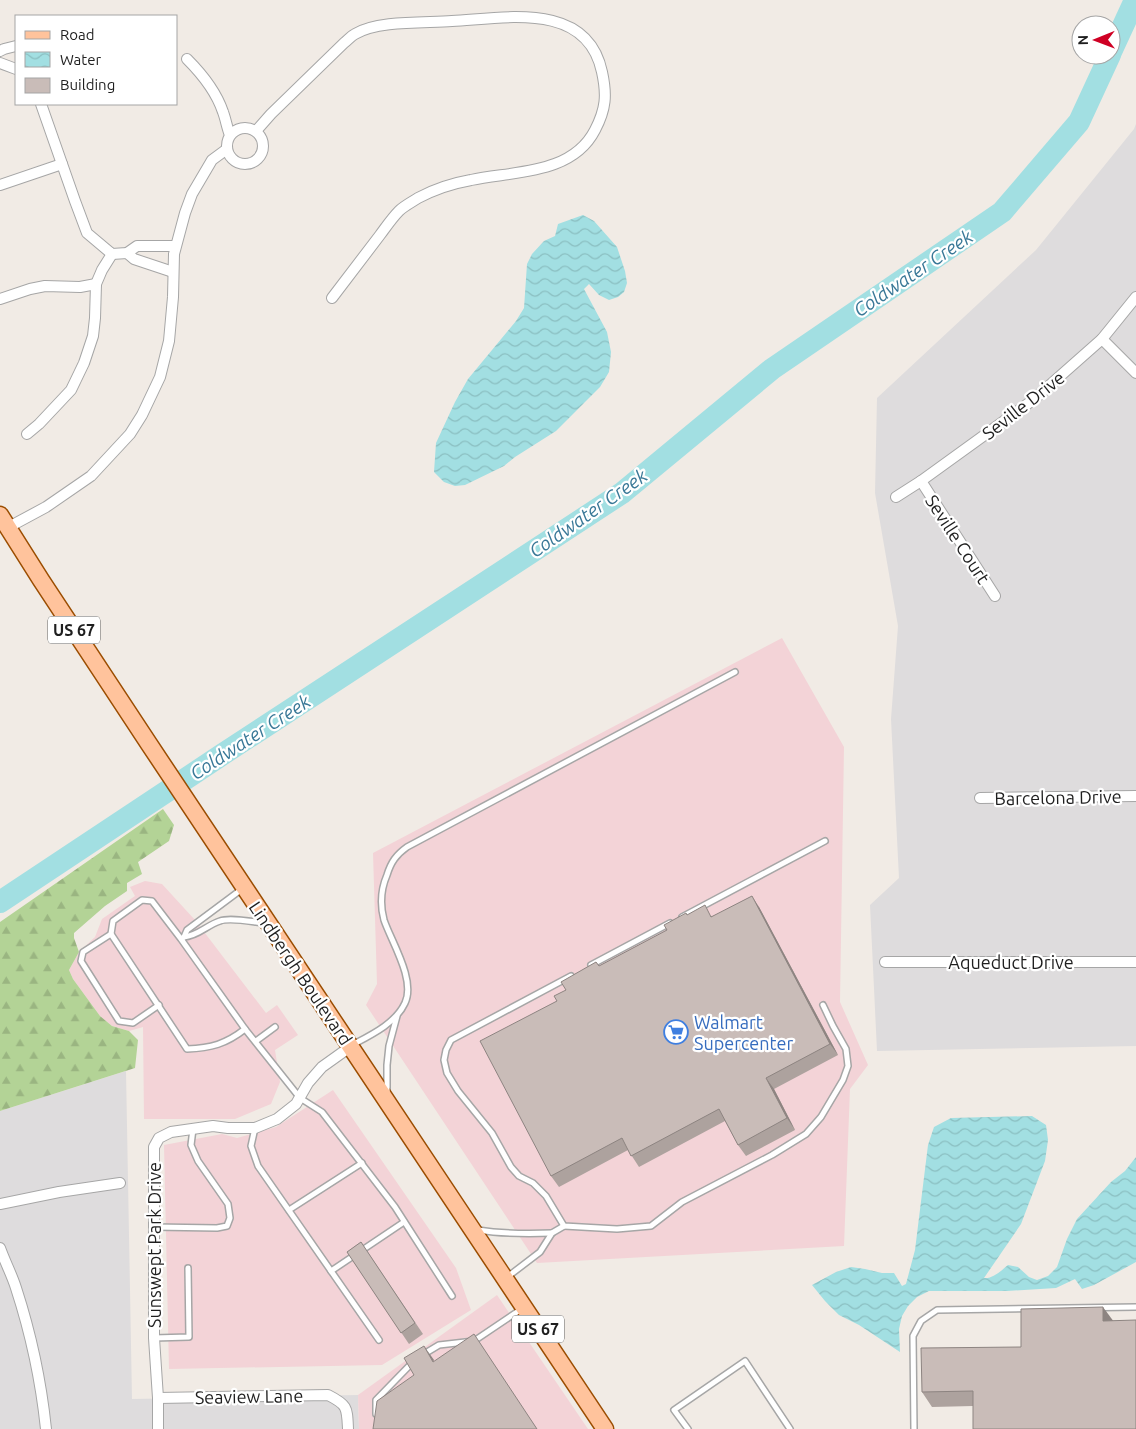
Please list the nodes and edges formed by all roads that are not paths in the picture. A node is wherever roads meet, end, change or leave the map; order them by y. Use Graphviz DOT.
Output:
graph roads {
  1 [pos="15,46"];
  2 [pos="0,51"];
  3 [pos="188,59"];
  4 [pos="0,63"];
  5 [pos="15,69"];
  6 [pos="41,105"];
  7 [pos="256,131"];
  8 [pos="230,135"];
  9 [pos="227,149"];
  10 [pos="62,164"];
  11 [pos="0,185"];
  12 [pos="175,246"];
  13 [pos="127,253"];
  14 [pos="112,254"];
  15 [pos="173,272"];
  16 [pos="96,284"];
  17 [pos="1136,297"];
  18 [pos="332,298"];
  19 [pos="0,299"];
  20 [pos="1102,339"];
  21 [pos="1136,373"];
  22 [pos="26,434"];
  23 [pos="921,481"];
  24 [pos="896,497"];
  25 [pos="4,522"];
  26 [pos="995,596"];
  27 [pos="735,672"];
  28 [pos="1136,796"];
  29 [pos="980,798"];
  30 [pos="825,841"];
  31 [pos="244,887"];
  32 [pos="680,918"];
  33 [pos="673,922"];
  34 [pos="268,923"];
  35 [pos="111,934"];
  36 [pos="183,938"];
  37 [pos="886,962"];
  38 [pos="1136,962"];
  39 [pos="588,967"];
  40 [pos="580,971"];
  41 [pos="159,1005"];
  42 [pos="823,1005"];
  43 [pos="397,1015"];
  44 [pos="275,1027"];
  45 [pos="245,1029"];
  46 [pos="256,1041"];
  47 [pos="350,1046"];
  48 [pos="300,1098"];
  49 [pos="387,1102"];
  50 [pos="255,1128"];
  51 [pos="193,1130"];
  52 [pos="362,1164"];
  53 [pos="120,1182"];
  54 [pos="0,1204"];
  55 [pos="289,1210"];
  56 [pos="404,1222"];
  57 [pos="564,1226"];
  58 [pos="154,1227"];
  59 [pos="472,1229"];
  60 [pos="552,1233"];
  61 [pos="0,1248"];
  62 [pos="188,1268"];
  63 [pos="331,1271"];
  64 [pos="505,1278"];
  65 [pos="452,1296"];
  66 [pos="1136,1307"];
  67 [pos="524,1308"];
  68 [pos="154,1338"];
  69 [pos="379,1340"];
  70 [pos="158,1398"];
  71 [pos="376,1419"];
  72 [pos="46,1429"];
  73 [pos="158,1429"];
  74 [pos="348,1429"];
  75 [pos="605,1429"];
  76 [pos="688,1429"];
  77 [pos="790,1429"];
  78 [pos="914,1429"];
  1 -- 2 [label="street"];
  3 -- 8 [label="street"];
  4 -- 5 [label="street"];
  6 -- 10 [label="street"];
  7 -- 8 [label="street"];
  7 -- 9 [label="street"];
  7 -- 18 [label="street"];
  8 -- 9 [label="street"];
  9 -- 12 [label="street"];
  10 -- 11 [label="street"];
  10 -- 14 [label="street"];
  12 -- 13 [label="street"];
  12 -- 15 [label="street"];
  13 -- 14 [label="street"];
  13 -- 15 [label="street"];
  14 -- 16 [label="street"];
  15 -- 25 [label="street"];
  16 -- 19 [label="street"];
  16 -- 22 [label="street"];
  17 -- 20 [label="street, Seville Drive"];
  20 -- 21 [label="street"];
  20 -- 23 [label="street, Seville Drive"];
  23 -- 24 [label="street, Seville Drive"];
  23 -- 26 [label="street, Seville Court"];
  25 -- 31 [label="main road, Lindbergh Boulevard / US 67"];
  27 -- 43 [label="lane"];
  28 -- 29 [label="street, Barcelona Drive"];
  30 -- 32 [label="lane"];
  31 -- 34 [label="main road, Lindbergh Boulevard / US 67"];
  31 -- 36 [label="lane"];
  33 -- 39 [label="lane"];
  34 -- 36 [label="lane"];
  34 -- 47 [label="main road, Lindbergh Boulevard / US 67"];
  35 -- 36 [label="lane"];
  35 -- 41 [label="lane"];
  35 -- 41 [label="lane"];
  36 -- 45 [label="lane"];
  37 -- 38 [label="street, Aqueduct Drive"];
  40 -- 57 [label="lane"];
  41 -- 45 [label="lane"];
  42 -- 57 [label="lane"];
  43 -- 47 [label="lane"];
  43 -- 49 [label="lane"];
  44 -- 46 [label="lane"];
  45 -- 46 [label="lane"];
  46 -- 48 [label="lane"];
  47 -- 48 [label="street, Sunswept Park Drive"];
  47 -- 49 [label="main road, Lindbergh Boulevard / US 67"];
  48 -- 50 [label="street, Sunswept Park Drive"];
  48 -- 52 [label="lane"];
  49 -- 59 [label="main road, Lindbergh Boulevard / US 67"];
  50 -- 51 [label="street, Sunswept Park Drive"];
  50 -- 55 [label="lane"];
  51 -- 58 [label="street, Sunswept Park Drive"];
  51 -- 58 [label="lane"];
  52 -- 55 [label="lane"];
  52 -- 56 [label="lane"];
  53 -- 54 [label="street"];
  55 -- 63 [label="lane"];
  56 -- 63 [label="lane"];
  56 -- 65 [label="lane"];
  57 -- 60 [label="lane"];
  58 -- 68 [label="street, Sunswept Park Drive"];
  59 -- 60 [label="lane"];
  59 -- 64 [label="main road, Lindbergh Boulevard / US 67"];
  60 -- 64 [label="lane"];
  61 -- 72 [label="street"];
  62 -- 68 [label="lane"];
  63 -- 69 [label="lane"];
  64 -- 67 [label="main road, Lindbergh Boulevard / US 67"];
  66 -- 78 [label="lane"];
  67 -- 71 [label="lane"];
  67 -- 75 [label="main road, Lindbergh Boulevard / US 67"];
  68 -- 70 [label="street, Sunswept Park Drive"];
  70 -- 73 [label="street, Sunswept Park Drive"];
  70 -- 74 [label="street, Seaview Lane"];
  76 -- 77 [label="lane"];
}
